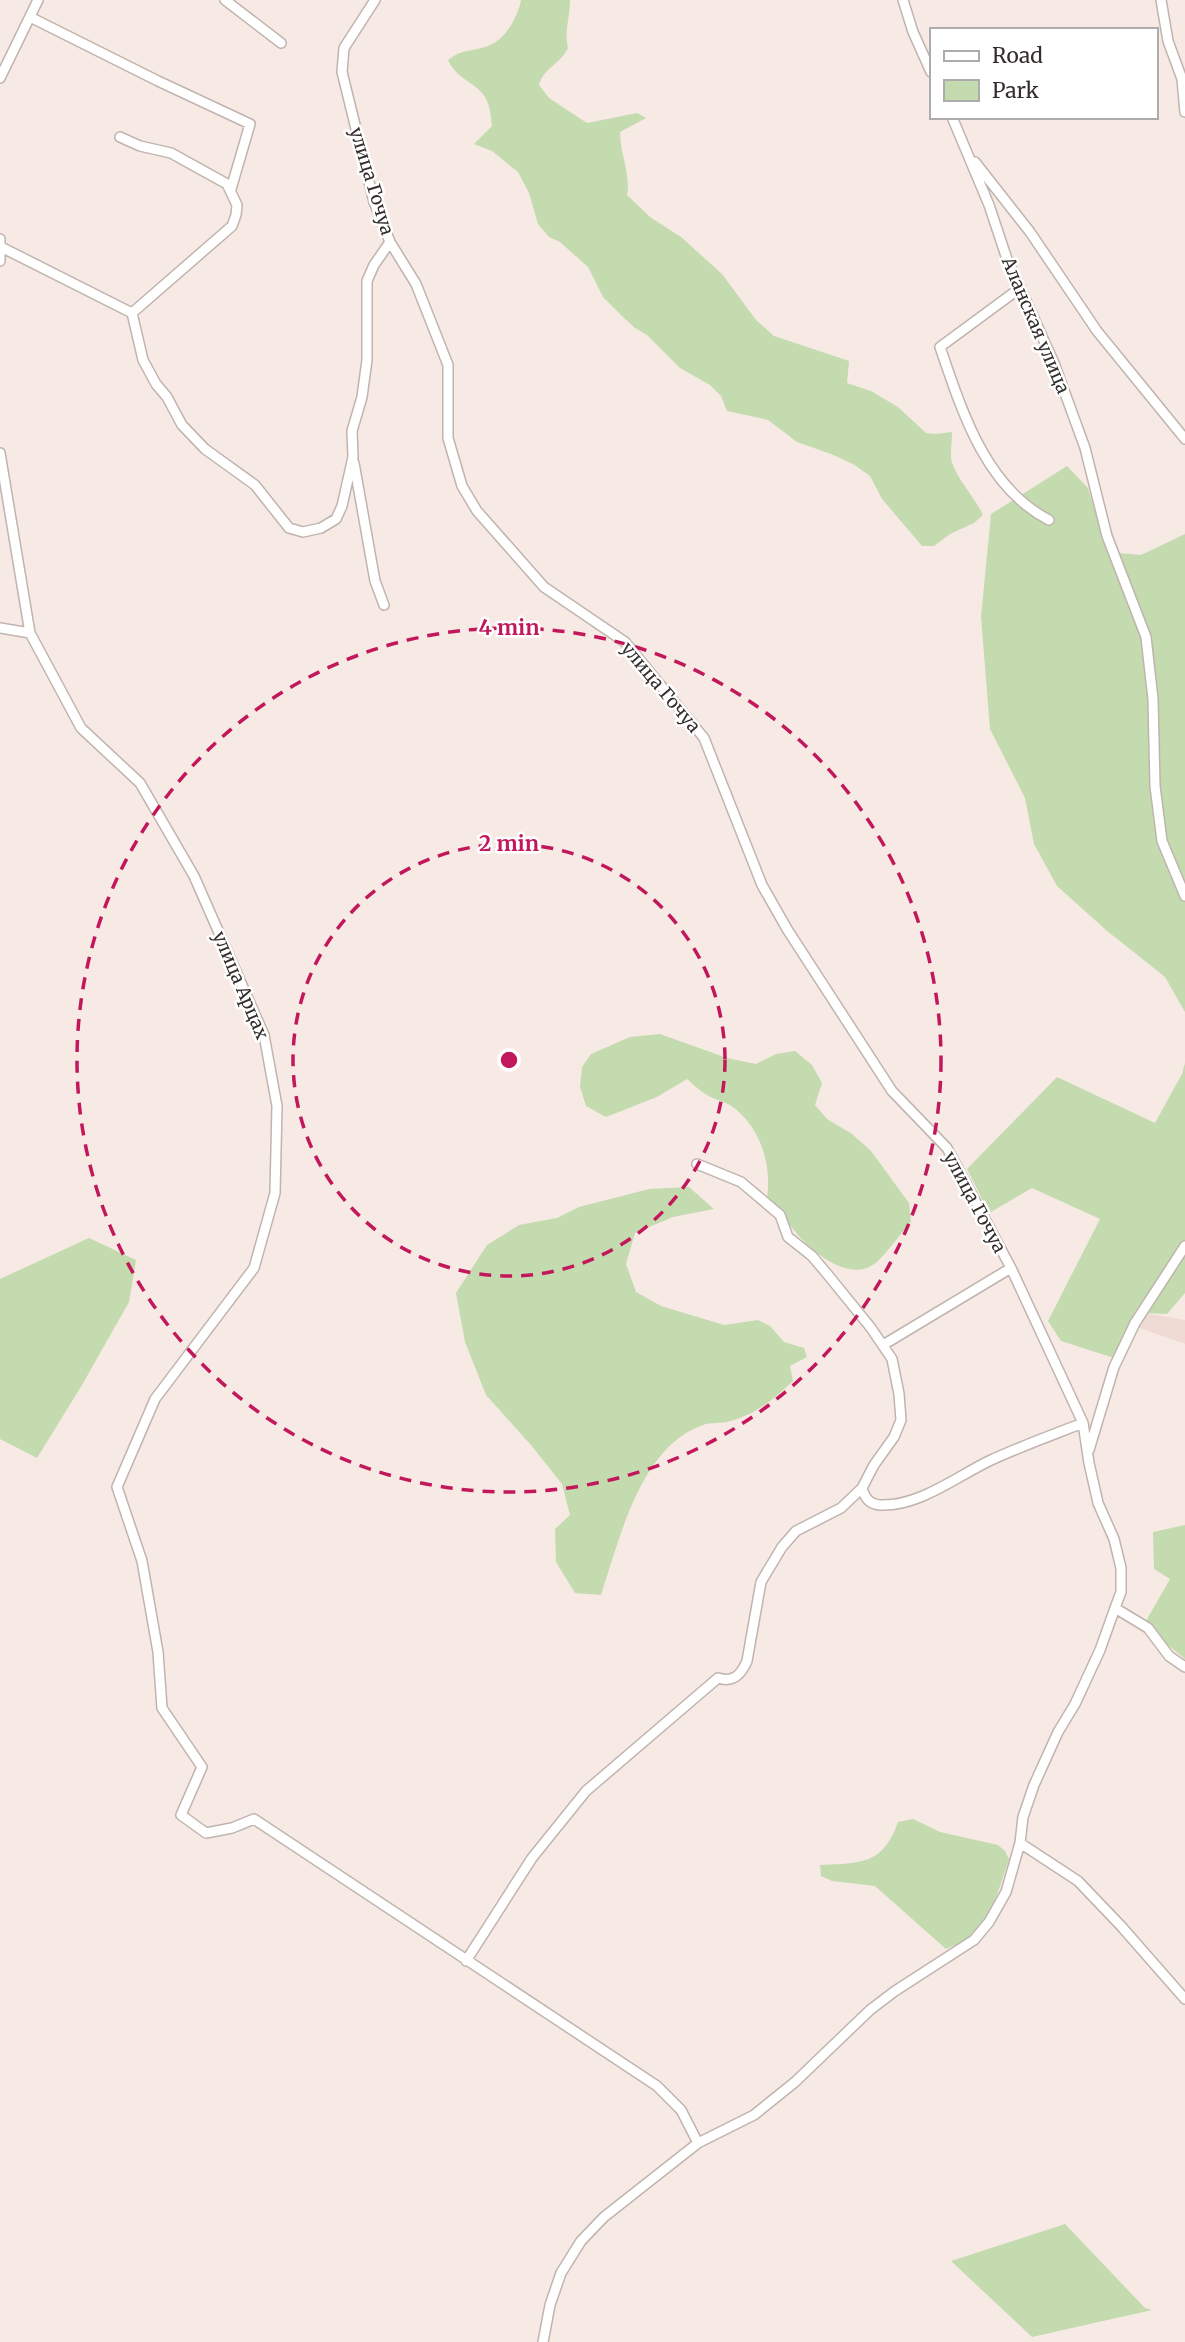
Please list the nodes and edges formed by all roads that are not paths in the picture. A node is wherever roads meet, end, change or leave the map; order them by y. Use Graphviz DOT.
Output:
graph roads {
  1 [pos="38,0"];
  2 [pos="225,0"];
  3 [pos="374,0"];
  4 [pos="903,0"];
  5 [pos="1161,0"];
  6 [pos="30,17"];
  7 [pos="281,43"];
  8 [pos="930,70"];
  9 [pos="0,78"];
  10 [pos="1185,112"];
  11 [pos="953,119"];
  12 [pos="120,138"];
  13 [pos="968,153"];
  14 [pos="231,189"];
  15 [pos="390,242"];
  16 [pos="1,243"];
  17 [pos="0,261"];
  18 [pos="1020,288"];
  19 [pos="132,313"];
  20 [pos="1185,439"];
  21 [pos="0,453"];
  22 [pos="353,457"];
  23 [pos="1,468"];
  24 [pos="1049,520"];
  25 [pos="384,605"];
  26 [pos="0,628"];
  27 [pos="30,633"];
  28 [pos="1185,896"];
  29 [pos="697,1164"];
  30 [pos="1184,1248"];
  31 [pos="1011,1268"];
  32 [pos="883,1345"];
  33 [pos="1083,1423"];
  34 [pos="1088,1455"];
  35 [pos="862,1488"];
  36 [pos="1115,1608"];
  37 [pos="1185,1667"];
  38 [pos="1020,1843"];
  39 [pos="466,1961"];
  40 [pos="1185,1999"];
  41 [pos="698,2143"];
  42 [pos="543,2342"];
  1 -- 6 [label="street"];
  2 -- 7 [label="street"];
  3 -- 15 [label="street, улица Гочуа"];
  4 -- 8 [label="street"];
  5 -- 10 [label="street"];
  6 -- 9 [label="street"];
  6 -- 14 [label="street"];
  11 -- 13 [label="street, Аланская улица"];
  12 -- 14 [label="street"];
  13 -- 18 [label="street, Аланская улица"];
  13 -- 20 [label="street"];
  14 -- 19 [label="street"];
  15 -- 22 [label="street"];
  15 -- 31 [label="street, улица Гочуа"];
  16 -- 17 [label="street"];
  16 -- 19 [label="street"];
  18 -- 24 [label="street"];
  18 -- 28 [label="street, Аланская улица"];
  19 -- 22 [label="street"];
  21 -- 23 [label="street, улица Арцах"];
  22 -- 25 [label="street"];
  23 -- 27 [label="street, улица Арцах"];
  26 -- 27 [label="street"];
  27 -- 39 [label="street, улица Арцах"];
  29 -- 32 [label="street"];
  30 -- 34 [label="street"];
  31 -- 32 [label="street"];
  31 -- 33 [label="street, улица Гочуа"];
  32 -- 35 [label="street"];
  33 -- 34 [label="street, улица Гочуа"];
  33 -- 35 [label="street"];
  34 -- 36 [label="street, улица Гочуа"];
  35 -- 39 [label="street"];
  36 -- 37 [label="street"];
  36 -- 38 [label="street, улица Гочуа"];
  38 -- 40 [label="street"];
  38 -- 41 [label="street, улица Гочуа"];
  39 -- 41 [label="street"];
  41 -- 42 [label="street, улица Гочуа"];
}
